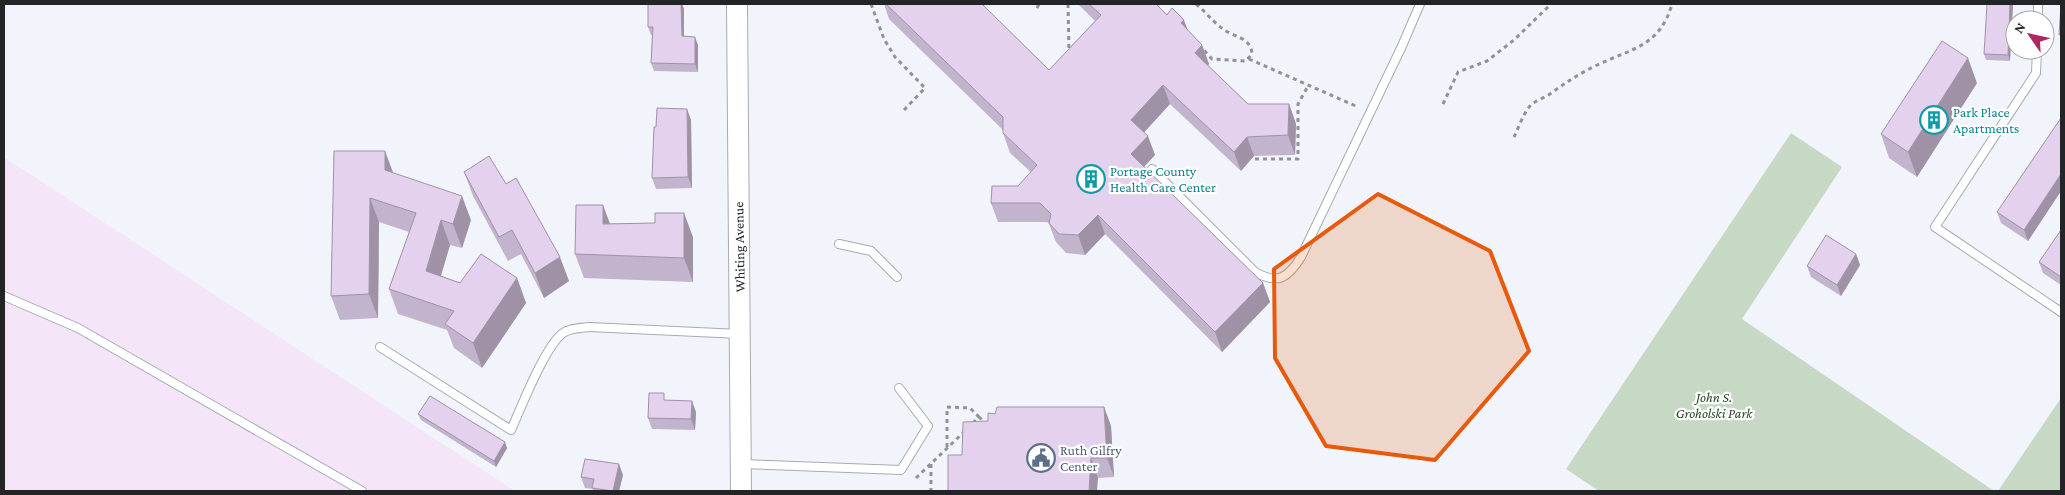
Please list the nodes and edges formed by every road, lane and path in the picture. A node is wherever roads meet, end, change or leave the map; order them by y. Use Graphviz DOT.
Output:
graph roads {
  1 [pos="737,4"];
  2 [pos="871,4"];
  3 [pos="1068,4"];
  4 [pos="1196,4"];
  5 [pos="1420,4"];
  6 [pos="1551,4"];
  7 [pos="1672,4"];
  8 [pos="1199,45"];
  9 [pos="1069,58"];
  10 [pos="1249,59"];
  11 [pos="2037,60"];
  12 [pos="1308,86"];
  13 [pos="1444,104"];
  14 [pos="904,110"];
  15 [pos="1370,112"];
  16 [pos="1514,137"];
  17 [pos="1255,159"];
  18 [pos="1152,169"];
  19 [pos="839,244"];
  20 [pos="897,277"];
  21 [pos="4,296"];
  22 [pos="2061,312"];
  23 [pos="740,334"];
  24 [pos="380,348"];
  25 [pos="899,388"];
  26 [pos="979,417"];
  27 [pos="990,427"];
  28 [pos="947,448"];
  29 [pos="741,464"];
  30 [pos="931,464"];
  31 [pos="916,478"];
  32 [pos="362,491"];
  33 [pos="741,491"];
  34 [pos="931,491"];
  1 -- 23 [label="street, Whiting Avenue"];
  2 -- 14 [label="path"];
  3 -- 9 [label="path"];
  4 -- 10 [label="path"];
  5 -- 15 [label="lane"];
  6 -- 13 [label="path"];
  7 -- 16 [label="path"];
  8 -- 10 [label="path"];
  10 -- 12 [label="path"];
  11 -- 22 [label="lane"];
  12 -- 15 [label="path"];
  12 -- 17 [label="path"];
  15 -- 18 [label="lane"];
  19 -- 20 [label="lane"];
  21 -- 32 [label="lane"];
  23 -- 24 [label="lane"];
  23 -- 29 [label="street, Whiting Avenue"];
  25 -- 29 [label="lane"];
  26 -- 27 [label="path"];
  26 -- 28 [label="path"];
  26 -- 28 [label="path"];
  28 -- 30 [label="path"];
  29 -- 33 [label="street, Whiting Avenue"];
  30 -- 31 [label="path"];
  30 -- 34 [label="path"];
}
